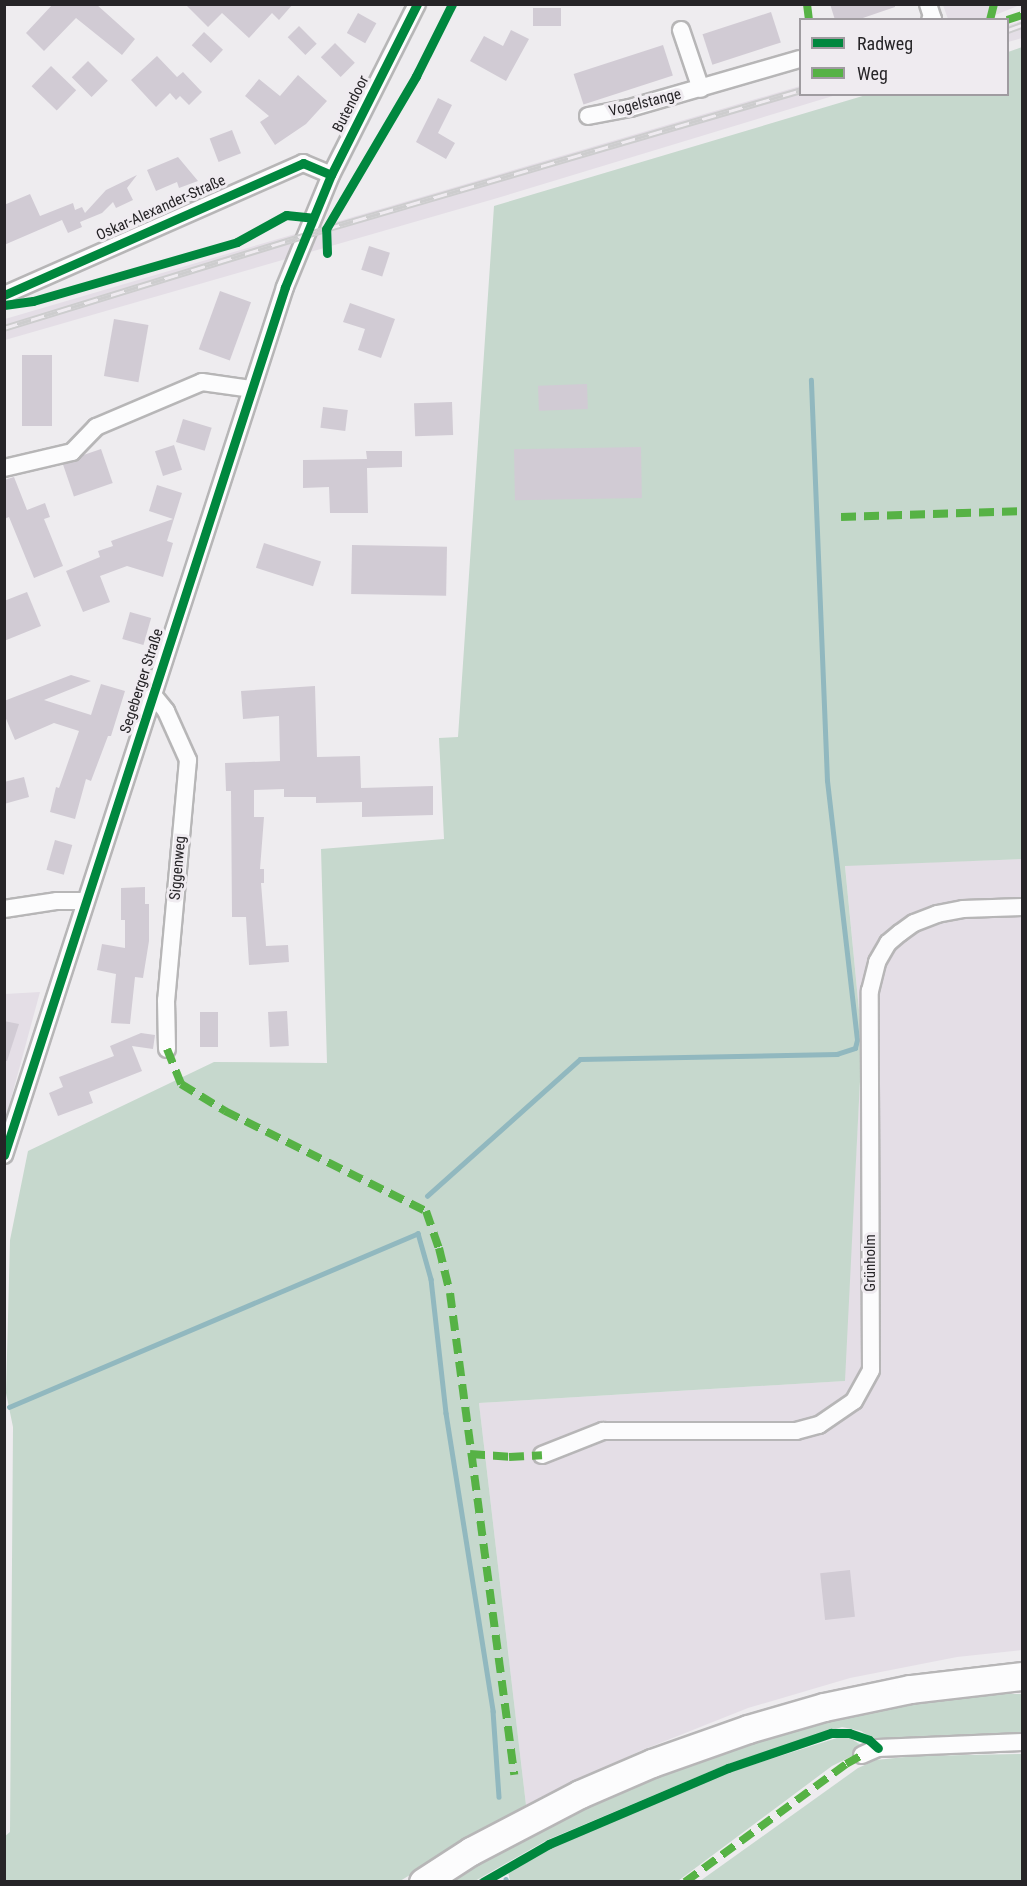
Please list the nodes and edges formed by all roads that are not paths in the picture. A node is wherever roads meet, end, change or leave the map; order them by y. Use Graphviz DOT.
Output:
graph roads {
  1 [pos="417,4"];
  2 [pos="681,30"];
  3 [pos="799,60"];
  4 [pos="701,89"];
  5 [pos="588,116"];
  6 [pos="332,175"];
  7 [pos="313,218"];
  8 [pos="4,295"];
  9 [pos="251,389"];
  10 [pos="4,468"];
  11 [pos="154,696"];
  12 [pos="85,901"];
  13 [pos="1023,907"];
  14 [pos="4,909"];
  15 [pos="167,1049"];
  16 [pos="4,1155"];
  17 [pos="542,1455"];
  18 [pos="1023,1676"];
  19 [pos="1023,1742"];
  20 [pos="862,1755"];
  21 [pos="423,1881"];
  1 -- 6 [label="street, Butendoor"];
  2 -- 4 [label="street, Vogelstange"];
  3 -- 4 [label="street, Vogelstange"];
  4 -- 5 [label="street, Vogelstange"];
  6 -- 7 [label="street, Butendoor"];
  6 -- 8 [label="street, Oskar-Alexander-Straße"];
  7 -- 9 [label="street, Segeberger Straße"];
  9 -- 10 [label="street"];
  9 -- 11 [label="street, Segeberger Straße"];
  11 -- 12 [label="street, Segeberger Straße"];
  11 -- 15 [label="street, Siggenweg"];
  12 -- 14 [label="street"];
  12 -- 16 [label="street, Segeberger Straße"];
  13 -- 17 [label="street, Grünholm"];
  18 -- 21 [label="main road"];
  19 -- 20 [label="street"];
}
